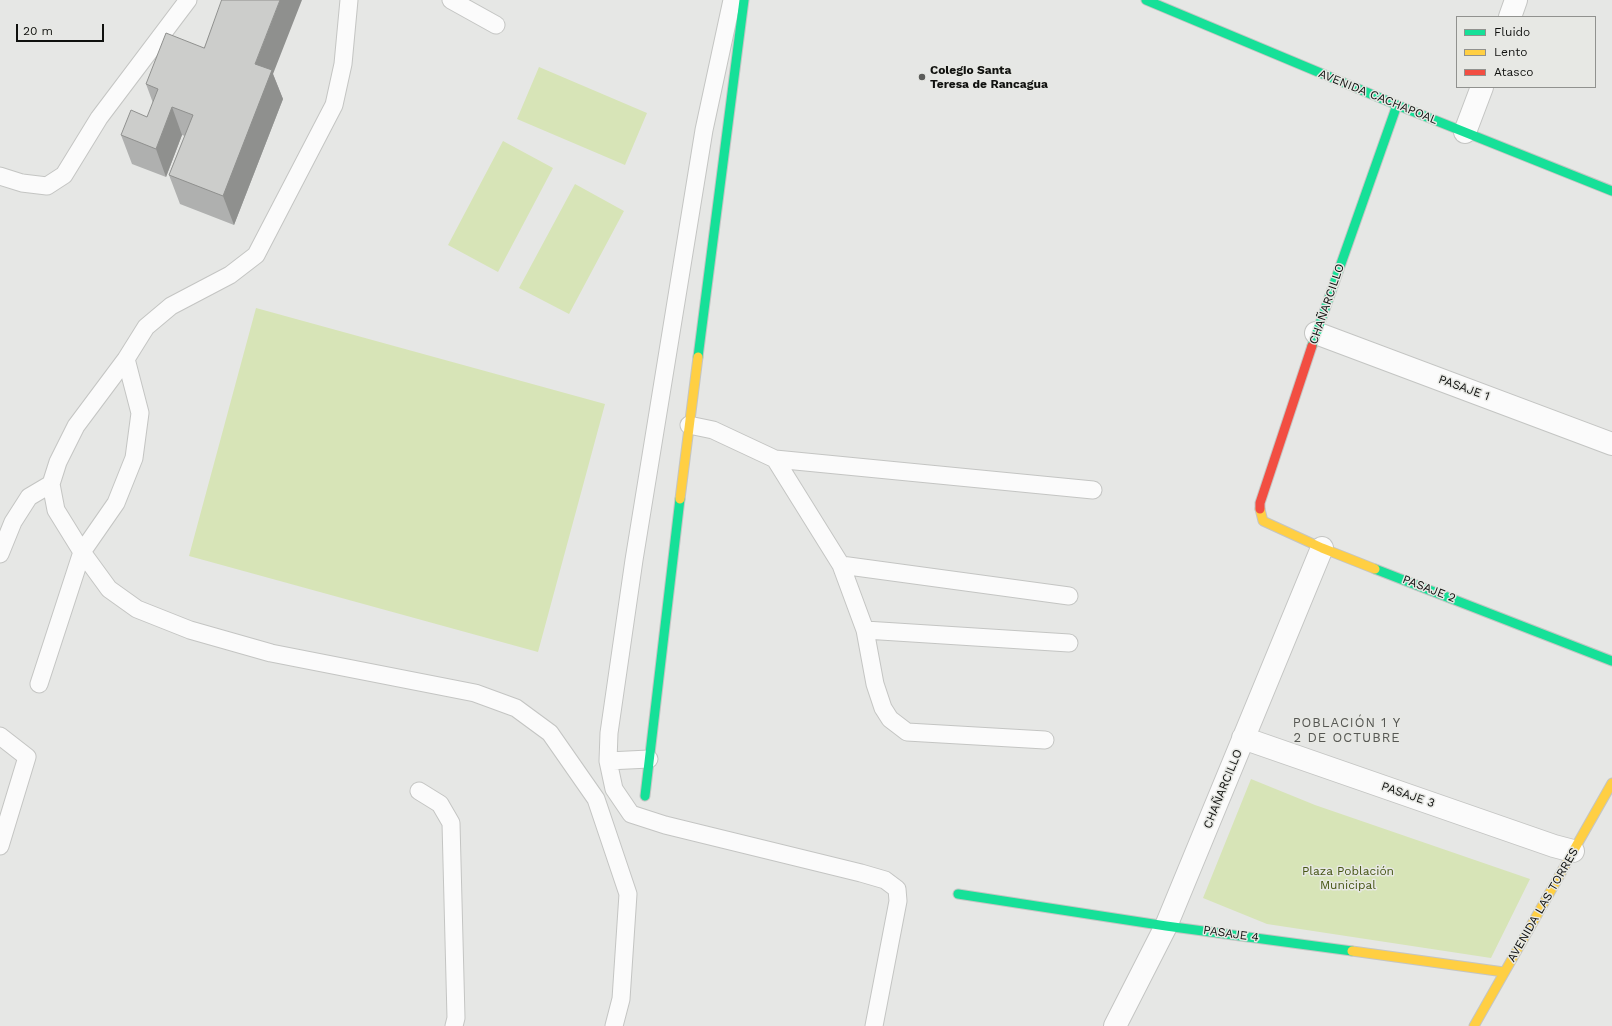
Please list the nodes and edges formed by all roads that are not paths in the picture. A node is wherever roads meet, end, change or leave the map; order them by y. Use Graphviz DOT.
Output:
graph roads {
  1 [pos="188,0"];
  2 [pos="349,0"];
  3 [pos="451,0"];
  4 [pos="732,0"];
  5 [pos="744,0"];
  6 [pos="1146,0"];
  7 [pos="1516,0"];
  8 [pos="1510,16"];
  9 [pos="496,25"];
  10 [pos="1482,88"];
  11 [pos="1397,105"];
  12 [pos="1465,132"];
  13 [pos="0,176"];
  14 [pos="1612,191"];
  15 [pos="1316,333"];
  16 [pos="126,359"];
  17 [pos="689,425"];
  18 [pos="1612,444"];
  19 [pos="775,459"];
  20 [pos="51,484"];
  21 [pos="1093,490"];
  22 [pos="1260,503"];
  23 [pos="1322,548"];
  24 [pos="82,552"];
  25 [pos="0,554"];
  26 [pos="841,565"];
  27 [pos="1070,596"];
  28 [pos="865,630"];
  29 [pos="1068,643"];
  30 [pos="1612,661"];
  31 [pos="39,684"];
  32 [pos="0,736"];
  33 [pos="1244,738"];
  34 [pos="1045,740"];
  35 [pos="649,759"];
  36 [pos="608,761"];
  37 [pos="1612,783"];
  38 [pos="419,791"];
  39 [pos="645,796"];
  40 [pos="0,846"];
  41 [pos="1574,851"];
  42 [pos="958,894"];
  43 [pos="1166,926"];
  44 [pos="1504,972"];
  45 [pos="454,1026"];
  46 [pos="614,1026"];
  47 [pos="874,1026"];
  48 [pos="1115,1026"];
  49 [pos="1474,1026"];
  1 -- 13 [label="lane"];
  2 -- 16 [label="lane"];
  3 -- 9 [label="lane"];
  4 -- 36 [label="lane"];
  5 -- 17 [label="street"];
  6 -- 11 [label="street, AVENIDA CACHAPOAL"];
  7 -- 8 [label="street"];
  10 -- 12 [label="street"];
  11 -- 12 [label="street, AVENIDA CACHAPOAL"];
  11 -- 15 [label="street, CHAÑARCILLO"];
  12 -- 14 [label="street, AVENIDA CACHAPOAL"];
  15 -- 18 [label="street, PASAJE 1"];
  15 -- 22 [label="street, CHAÑARCILLO"];
  16 -- 20 [label="lane"];
  16 -- 24 [label="lane"];
  17 -- 19 [label="lane"];
  17 -- 35 [label="street"];
  19 -- 21 [label="lane"];
  19 -- 26 [label="lane"];
  20 -- 24 [label="lane"];
  20 -- 25 [label="lane"];
  22 -- 23 [label="street, PASAJE 2"];
  23 -- 30 [label="street, PASAJE 2"];
  23 -- 33 [label="street, CHAÑARCILLO"];
  24 -- 31 [label="lane"];
  24 -- 46 [label="lane"];
  26 -- 27 [label="lane"];
  26 -- 28 [label="lane"];
  28 -- 29 [label="lane"];
  28 -- 34 [label="lane"];
  32 -- 40 [label="lane"];
  33 -- 41 [label="street, PASAJE 3"];
  33 -- 43 [label="street, CHAÑARCILLO"];
  35 -- 36 [label="lane"];
  35 -- 39 [label="street"];
  36 -- 47 [label="lane"];
  37 -- 41 [label="street, AVENIDA LAS TORRES"];
  38 -- 45 [label="lane"];
  41 -- 44 [label="street, AVENIDA LAS TORRES"];
  42 -- 43 [label="street, PASAJE 4"];
  43 -- 44 [label="street, PASAJE 4"];
  43 -- 48 [label="street, CHAÑARCILLO"];
  44 -- 49 [label="street, AVENIDA LAS TORRES"];
}
